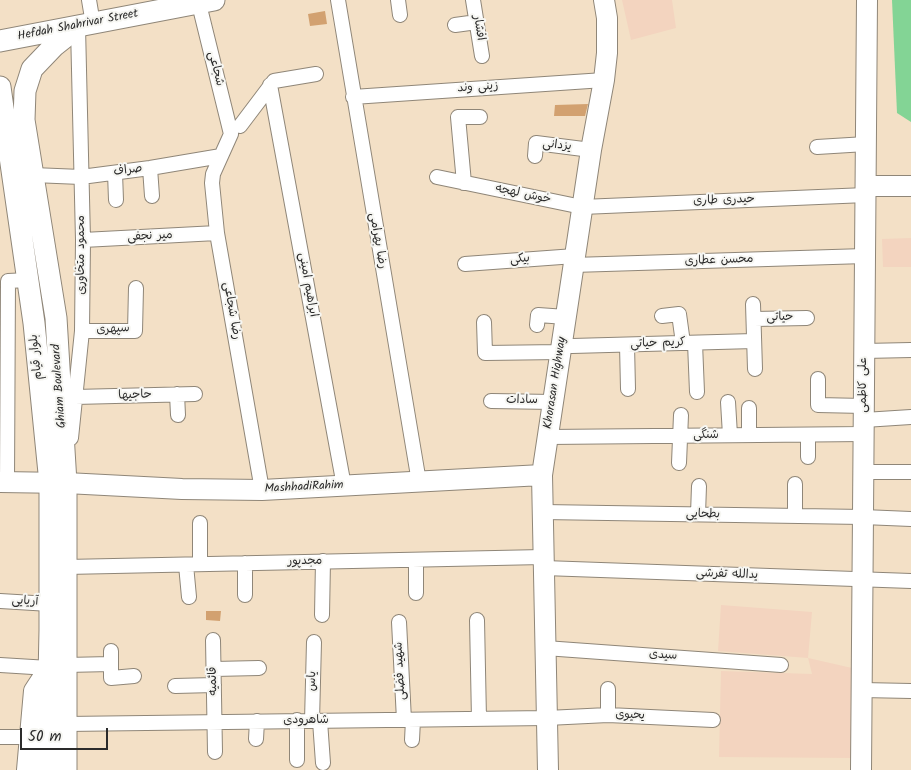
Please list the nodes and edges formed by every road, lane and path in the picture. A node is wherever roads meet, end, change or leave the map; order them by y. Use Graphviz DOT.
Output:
graph roads {
  1 [pos="89,0"];
  2 [pos="338,0"];
  3 [pos="398,0"];
  4 [pos="473,0"];
  5 [pos="604,0"];
  6 [pos="867,0"];
  7 [pos="203,1"];
  8 [pos="400,15"];
  9 [pos="477,22"];
  10 [pos="86,25"];
  11 [pos="455,26"];
  12 [pos="0,41"];
  13 [pos="482,56"];
  14 [pos="316,74"];
  15 [pos="604,80"];
  16 [pos="270,85"];
  17 [pos="0,87"];
  18 [pos="353,97"];
  19 [pos="480,117"];
  20 [pos="236,130"];
  21 [pos="866,144"];
  22 [pos="817,147"];
  23 [pos="591,150"];
  24 [pos="221,156"];
  25 [pos="535,156"];
  26 [pos="6,168"];
  27 [pos="150,168"];
  28 [pos="115,173"];
  29 [pos="34,175"];
  30 [pos="80,177"];
  31 [pos="437,178"];
  32 [pos="464,183"];
  33 [pos="911,186"];
  34 [pos="866,190"];
  35 [pos="152,196"];
  36 [pos="116,200"];
  37 [pos="582,207"];
  38 [pos="217,234"];
  39 [pos="83,240"];
  40 [pos="865,256"];
  41 [pos="574,260"];
  42 [pos="465,264"];
  43 [pos="28,280"];
  44 [pos="136,288"];
  45 [pos="753,304"];
  46 [pos="538,316"];
  47 [pos="662,316"];
  48 [pos="566,317"];
  49 [pos="806,318"];
  50 [pos="754,319"];
  51 [pos="484,322"];
  52 [pos="82,331"];
  53 [pos="754,341"];
  54 [pos="689,343"];
  55 [pos="627,345"];
  56 [pos="561,349"];
  57 [pos="911,350"];
  58 [pos="864,351"];
  59 [pos="755,369"];
  60 [pos="818,379"];
  61 [pos="628,389"];
  62 [pos="697,392"];
  63 [pos="177,394"];
  64 [pos="195,394"];
  65 [pos="75,397"];
  66 [pos="491,401"];
  67 [pos="553,402"];
  68 [pos="728,402"];
  69 [pos="749,408"];
  70 [pos="178,415"];
  71 [pos="681,416"];
  72 [pos="911,417"];
  73 [pos="864,420"];
  74 [pos="730,435"];
  75 [pos="749,435"];
  76 [pos="808,435"];
  77 [pos="680,436"];
  78 [pos="548,438"];
  79 [pos="808,457"];
  80 [pos="680,463"];
  81 [pos="864,472"];
  82 [pos="911,472"];
  83 [pos="542,475"];
  84 [pos="4,482"];
  85 [pos="418,482"];
  86 [pos="58,483"];
  87 [pos="795,484"];
  88 [pos="344,486"];
  89 [pos="699,486"];
  90 [pos="262,490"];
  91 [pos="543,512"];
  92 [pos="698,514"];
  93 [pos="795,516"];
  94 [pos="863,517"];
  95 [pos="911,520"];
  96 [pos="200,523"];
  97 [pos="416,560"];
  98 [pos="323,561"];
  99 [pos="543,562"];
  100 [pos="245,563"];
  101 [pos="193,564"];
  102 [pos="66,567"];
  103 [pos="863,580"];
  104 [pos="911,581"];
  105 [pos="416,593"];
  106 [pos="244,595"];
  107 [pos="189,597"];
  108 [pos="0,601"];
  109 [pos="50,604"];
  110 [pos="322,615"];
  111 [pos="477,620"];
  112 [pos="399,622"];
  113 [pos="213,640"];
  114 [pos="314,642"];
  115 [pos="545,648"];
  116 [pos="0,665"];
  117 [pos="781,665"];
  118 [pos="58,666"];
  119 [pos="259,668"];
  120 [pos="214,669"];
  121 [pos="134,676"];
  122 [pos="214,685"];
  123 [pos="175,686"];
  124 [pos="608,689"];
  125 [pos="862,690"];
  126 [pos="911,691"];
  127 [pos="608,715"];
  128 [pos="547,718"];
  129 [pos="479,719"];
  130 [pos="297,720"];
  131 [pos="408,720"];
  132 [pos="713,720"];
  133 [pos="257,721"];
  134 [pos="316,721"];
  135 [pos="215,722"];
  136 [pos="66,724"];
  137 [pos="0,737"];
  138 [pos="30,737"];
  139 [pos="256,739"];
  140 [pos="412,740"];
  141 [pos="215,752"];
  142 [pos="297,760"];
  143 [pos="322,763"];
  144 [pos="27,770"];
  145 [pos="47,770"];
  146 [pos="66,770"];
  147 [pos="548,770"];
  148 [pos="861,770"];
  1 -- 10 [label="street, محمود متخاوری"];
  2 -- 18 [label="street, رضا بهرامی"];
  3 -- 8 [label="street"];
  4 -- 9 [label="street, افشار"];
  5 -- 15 [label="main road, Khorasan Highway"];
  6 -- 21 [label="main road, علی کاظمی"];
  7 -- 10 [label="main road, Hefdah Shahrivar Street"];
  7 -- 20 [label="street, شجاعی"];
  9 -- 11 [label="street"];
  9 -- 13 [label="street, افشار"];
  10 -- 12 [label="main road, Hefdah Shahrivar Street"];
  10 -- 29 [label="main road, Ghiam Boulevard"];
  10 -- 30 [label="street, محمود متخاوری"];
  14 -- 16 [label="street"];
  15 -- 18 [label="street, زینی وند"];
  15 -- 23 [label="main road, Khorasan Highway"];
  16 -- 20 [label="street, رضا شجاعی"];
  16 -- 88 [label="street, ابراهیم امینی"];
  17 -- 26 [label="main road, بلوار قیام"];
  18 -- 85 [label="street, رضا بهرامی"];
  19 -- 32 [label="street"];
  20 -- 24 [label="street, رضا شجاعی"];
  21 -- 22 [label="street"];
  21 -- 34 [label="main road, علی کاظمی"];
  23 -- 25 [label="street, یزدانی"];
  23 -- 37 [label="main road, Khorasan Highway"];
  24 -- 27 [label="street, صراف"];
  24 -- 38 [label="street, رضا شجاعی"];
  26 -- 43 [label="main road, بلوار قیام"];
  27 -- 28 [label="street, صراف"];
  27 -- 35 [label="street"];
  28 -- 30 [label="street, صراف"];
  28 -- 36 [label="street"];
  29 -- 30 [label="street, صراف"];
  29 -- 86 [label="main road, Ghiam Boulevard"];
  30 -- 39 [label="street, محمود متخاوری"];
  31 -- 32 [label="street, خوش لهجه"];
  32 -- 37 [label="street, خوش لهجه"];
  33 -- 34 [label="main road"];
  34 -- 37 [label="street, حیدری طاری"];
  34 -- 40 [label="main road, علی کاظمی"];
  37 -- 41 [label="main road, Khorasan Highway"];
  38 -- 39 [label="street, میر نجفی"];
  38 -- 90 [label="street, رضا شجاعی"];
  39 -- 52 [label="street, محمود متخاوری"];
  40 -- 41 [label="street, محسن عطاری"];
  40 -- 58 [label="main road, علی کاظمی"];
  41 -- 42 [label="street, بیکی"];
  41 -- 48 [label="main road, Khorasan Highway"];
  43 -- 84 [label="street"];
  43 -- 86 [label="main road, بلوار قیام"];
  44 -- 52 [label="street, سپهری"];
  45 -- 50 [label="street"];
  46 -- 48 [label="street"];
  47 -- 54 [label="street"];
  48 -- 56 [label="main road, Khorasan Highway"];
  49 -- 50 [label="street, حیاتی"];
  50 -- 53 [label="street"];
  51 -- 56 [label="street, کریم حیاتی"];
  52 -- 65 [label="street, محمود متخاوری"];
  53 -- 54 [label="street, کریم حیاتی"];
  53 -- 59 [label="street"];
  54 -- 55 [label="street, کریم حیاتی"];
  54 -- 62 [label="street"];
  55 -- 56 [label="street, کریم حیاتی"];
  55 -- 61 [label="street"];
  56 -- 67 [label="main road, Khorasan Highway"];
  57 -- 58 [label="street"];
  58 -- 73 [label="main road, علی کاظمی"];
  60 -- 73 [label="street"];
  63 -- 64 [label="street, حاجیها"];
  63 -- 65 [label="street, حاجیها"];
  63 -- 70 [label="street"];
  65 -- 86 [label="street, محمود متخاوری"];
  66 -- 67 [label="street, سادات"];
  67 -- 78 [label="main road, Khorasan Highway"];
  68 -- 74 [label="street"];
  69 -- 75 [label="street"];
  71 -- 77 [label="street"];
  72 -- 73 [label="street"];
  73 -- 76 [label="street, شنگی"];
  73 -- 81 [label="main road, علی کاظمی"];
  74 -- 75 [label="street, شنگی"];
  74 -- 77 [label="street, شنگی"];
  75 -- 76 [label="street, شنگی"];
  76 -- 79 [label="street"];
  77 -- 78 [label="street, شنگی"];
  77 -- 80 [label="street"];
  78 -- 83 [label="main road, Khorasan Highway"];
  81 -- 82 [label="street"];
  81 -- 94 [label="main road, علی کاظمی"];
  83 -- 85 [label="main road, MashhadiRahim"];
  83 -- 91 [label="main road, Khorasan Highway"];
  84 -- 86 [label="main road, MashhadiRahim"];
  85 -- 88 [label="main road, MashhadiRahim"];
  86 -- 90 [label="main road, MashhadiRahim"];
  86 -- 102 [label="main road, Ghiam Boulevard"];
  86 -- 109 [label="main road, بلوار قیام"];
  87 -- 93 [label="street"];
  88 -- 90 [label="main road, MashhadiRahim"];
  89 -- 92 [label="street"];
  91 -- 92 [label="street, بطحایی"];
  91 -- 99 [label="main road, Khorasan Highway"];
  92 -- 93 [label="street, بطحایی"];
  93 -- 94 [label="street, بطحایی"];
  94 -- 95 [label="street"];
  94 -- 103 [label="main road, علی کاظمی"];
  96 -- 101 [label="street"];
  97 -- 98 [label="street, مجدپور"];
  97 -- 99 [label="street, مجدپور"];
  97 -- 105 [label="street"];
  98 -- 100 [label="street, مجدپور"];
  98 -- 110 [label="street"];
  99 -- 103 [label="street, یدالله تفرشی"];
  99 -- 115 [label="main road, Khorasan Highway"];
  100 -- 101 [label="street, مجدپور"];
  100 -- 106 [label="street"];
  101 -- 102 [label="street, مجدپور"];
  101 -- 107 [label="street"];
  102 -- 118 [label="main road, Ghiam Boulevard"];
  103 -- 104 [label="street, یدالله تفرشی"];
  103 -- 125 [label="main road, علی کاظمی"];
  108 -- 109 [label="street, آریایی"];
  109 -- 118 [label="main road, Ghiam Boulevard"];
  111 -- 129 [label="street"];
  112 -- 131 [label="street, شهید فضلی"];
  113 -- 120 [label="street, قائمیه"];
  114 -- 134 [label="street, یاس"];
  115 -- 117 [label="street, سیدی"];
  115 -- 128 [label="main road, Khorasan Highway"];
  116 -- 118 [label="street"];
  118 -- 121 [label="street"];
  118 -- 136 [label="main road, Ghiam Boulevard"];
  118 -- 138 [label="main road"];
  118 -- 145 [label="main road, Ghiam Boulevard"];
  119 -- 120 [label="street"];
  120 -- 122 [label="street, قائمیه"];
  122 -- 123 [label="street"];
  122 -- 135 [label="street, قائمیه"];
  124 -- 127 [label="street"];
  125 -- 126 [label="street"];
  125 -- 148 [label="main road, علی کاظمی"];
  127 -- 128 [label="street, یحیوی"];
  127 -- 132 [label="street, یحیوی"];
  128 -- 129 [label="street, شاهرودی"];
  128 -- 147 [label="main road, Khorasan Highway"];
  129 -- 131 [label="street, شاهرودی"];
  130 -- 133 [label="street, شاهرودی"];
  130 -- 134 [label="street, شاهرودی"];
  130 -- 142 [label="street"];
  131 -- 134 [label="street, شاهرودی"];
  131 -- 140 [label="street, شهید فضلی"];
  133 -- 135 [label="street, شاهرودی"];
  133 -- 139 [label="street"];
  134 -- 143 [label="street, یاس"];
  135 -- 136 [label="street, شاهرودی"];
  135 -- 141 [label="street, قائمیه"];
  136 -- 146 [label="main road, Ghiam Boulevard"];
  137 -- 138 [label="street"];
  138 -- 144 [label="main road"];
}
